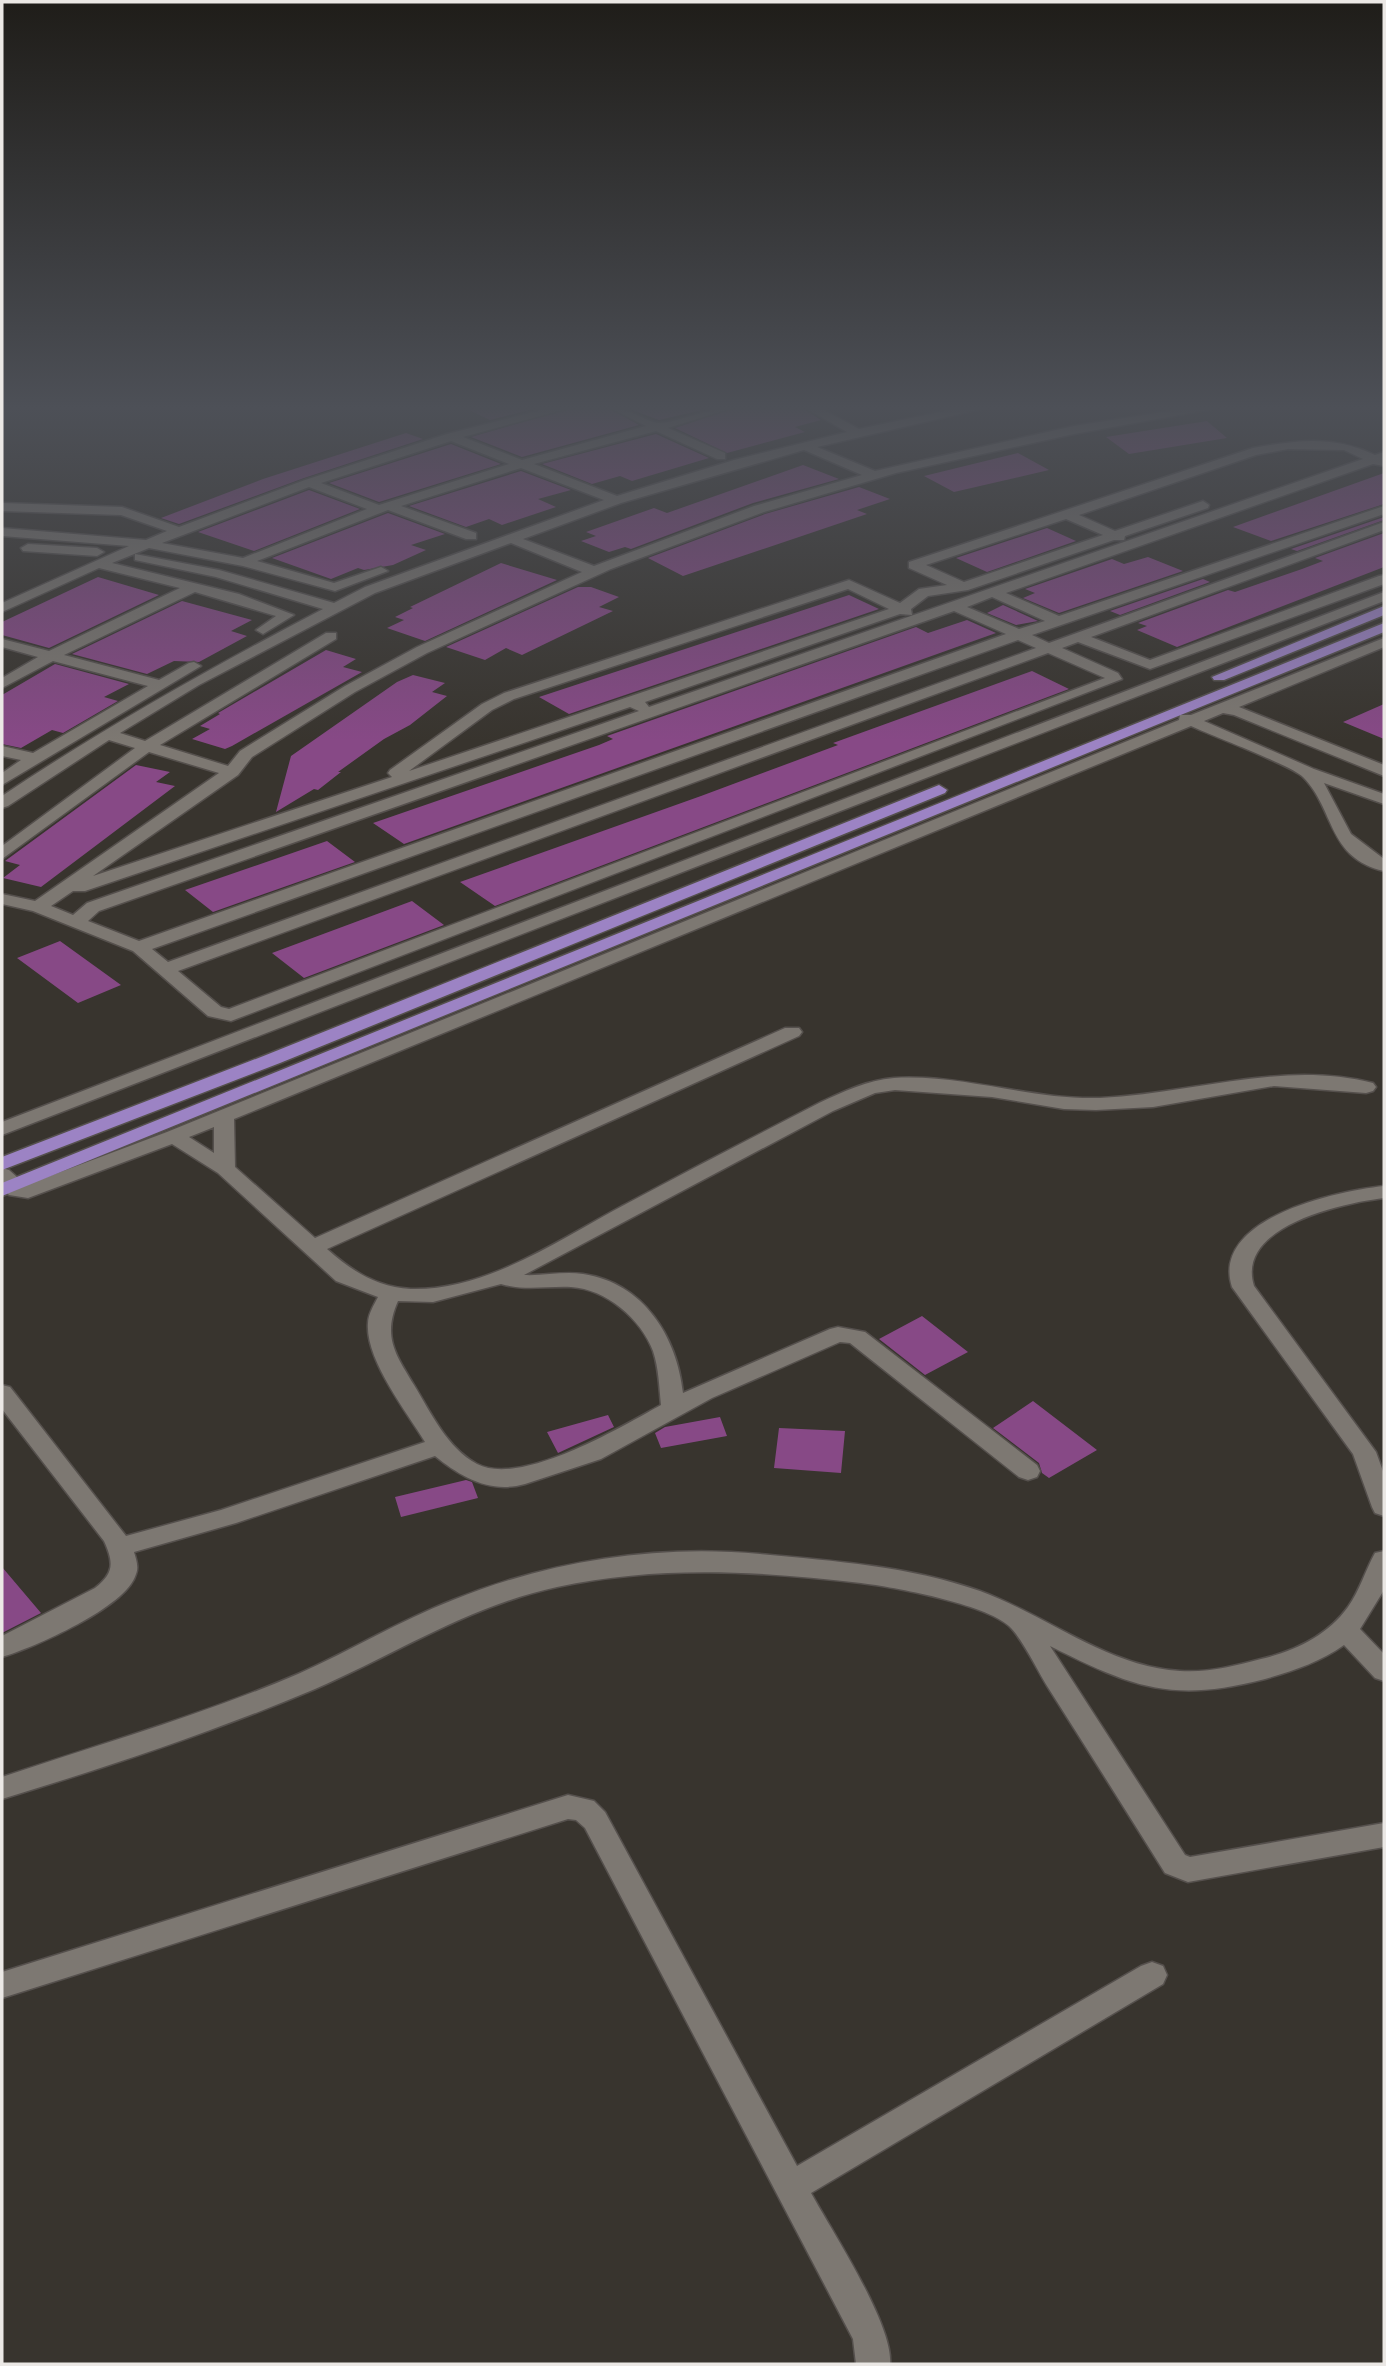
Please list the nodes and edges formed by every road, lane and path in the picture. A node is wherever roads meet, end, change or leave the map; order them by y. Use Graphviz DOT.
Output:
graph roads {
  1 [pos="143,519"];
  2 [pos="210,519"];
  3 [pos="354,519"];
  4 [pos="419,519"];
  5 [pos="562,519"];
  6 [pos="731,519"];
  7 [pos="1053,519"];
  8 [pos="1078,519"];
  9 [pos="1161,519"];
  10 [pos="1207,519"];
  11 [pos="1358,519"];
  12 [pos="499,526"];
  13 [pos="1384,526"];
  14 [pos="179,531"];
  15 [pos="2,533"];
  16 [pos="1115,535"];
  17 [pos="471,536"];
  18 [pos="510,538"];
  19 [pos="148,544"];
  20 [pos="1136,544"];
  21 [pos="447,546"];
  22 [pos="2,547"];
  23 [pos="121,554"];
  24 [pos="423,555"];
  25 [pos="244,562"];
  26 [pos="97,564"];
  27 [pos="593,571"];
  28 [pos="1384,579"];
  29 [pos="193,587"];
  30 [pos="963,587"];
  31 [pos="990,595"];
  32 [pos="1384,596"];
  33 [pos="956,607"];
  34 [pos="2,608"];
  35 [pos="334,608"];
  36 [pos="902,609"];
  37 [pos="1384,610"];
  38 [pos="921,619"];
  39 [pos="1058,621"];
  40 [pos="1384,627"];
  41 [pos="1020,634"];
  42 [pos="331,636"];
  43 [pos="1077,638"];
  44 [pos="1384,642"];
  45 [pos="2,643"];
  46 [pos="1050,647"];
  47 [pos="51,656"];
  48 [pos="2,684"];
  49 [pos="160,685"];
  50 [pos="631,702"];
  51 [pos="1222,708"];
  52 [pos="652,712"];
  53 [pos="1182,713"];
  54 [pos="107,734"];
  55 [pos="147,746"];
  56 [pos="2,751"];
  57 [pos="35,758"];
  58 [pos="1382,767"];
  59 [pos="232,772"];
  60 [pos="1308,772"];
  61 [pos="2,780"];
  62 [pos="379,785"];
  63 [pos="1384,799"];
  64 [pos="2,803"];
  65 [pos="2,854"];
  66 [pos="1384,866"];
  67 [pos="61,893"];
  68 [pos="2,899"];
  69 [pos="38,907"];
  70 [pos="77,921"];
  71 [pos="139,947"];
  72 [pos="166,969"];
  73 [pos="792,1032"];
  74 [pos="1366,1087"];
  75 [pos="224,1116"];
  76 [pos="2,1129"];
  77 [pos="174,1136"];
  78 [pos="2,1164"];
  79 [pos="225,1169"];
  80 [pos="8,1188"];
  81 [pos="1384,1192"];
  82 [pos="311,1248"];
  83 [pos="501,1277"];
  84 [pos="390,1295"];
  85 [pos="2,1393"];
  86 [pos="673,1407"];
  87 [pos="439,1447"];
  88 [pos="1028,1471"];
  89 [pos="1384,1507"];
  90 [pos="121,1548"];
  91 [pos="1384,1560"];
  92 [pos="1019,1620"];
  93 [pos="1346,1631"];
  94 [pos="2,1647"];
  95 [pos="1384,1671"];
  96 [pos="2,1788"];
  97 [pos="1384,1836"];
  98 [pos="1152,1975"];
  99 [pos="2,1985"];
  100 [pos="791,2188"];
  101 [pos="873,2364"];
  1 -- 14 [label="street"];
  2 -- 14 [label="street"];
  3 -- 25 [label="street"];
  4 -- 17 [label="street"];
  5 -- 18 [label="street"];
  6 -- 27 [label="street"];
  7 -- 30 [label="street"];
  8 -- 16 [label="street"];
  9 -- 16 [label="street"];
  10 -- 20 [label="street"];
  11 -- 39 [label="street"];
  12 -- 17 [label="street"];
  13 -- 43 [label="street"];
  14 -- 19 [label="street"];
  15 -- 19 [label="street"];
  16 -- 20 [label="street"];
  16 -- 30 [label="street"];
  17 -- 21 [label="street"];
  18 -- 27 [label="street"];
  18 -- 35 [label="street"];
  19 -- 23 [label="street"];
  19 -- 25 [label="street"];
  20 -- 31 [label="street"];
  22 -- 23 [label="street"];
  23 -- 26 [label="street"];
  23 -- 35 [label="street"];
  24 -- 25 [label="street"];
  26 -- 29 [label="street"];
  26 -- 34 [label="street"];
  27 -- 59 [label="street"];
  28 -- 43 [label="street"];
  29 -- 47 [label="street"];
  29 -- 49 [label="street"];
  30 -- 31 [label="street"];
  30 -- 36 [label="street"];
  31 -- 33 [label="street"];
  31 -- 39 [label="street"];
  32 -- 76 [label="street"];
  33 -- 38 [label="street"];
  33 -- 41 [label="street"];
  35 -- 54 [label="street"];
  36 -- 38 [label="street"];
  36 -- 50 [label="street"];
  36 -- 62 [label="street"];
  37 -- 78 [label="main road"];
  38 -- 52 [label="street"];
  39 -- 41 [label="street"];
  40 -- 53 [label="main road"];
  41 -- 46 [label="street"];
  41 -- 71 [label="street"];
  42 -- 55 [label="street"];
  43 -- 46 [label="street"];
  44 -- 51 [label="street"];
  45 -- 47 [label="street"];
  46 -- 72 [label="street"];
  46 -- 72 [label="street"];
  47 -- 48 [label="street"];
  47 -- 49 [label="street"];
  49 -- 57 [label="street"];
  50 -- 52 [label="street"];
  50 -- 62 [label="street"];
  51 -- 53 [label="street"];
  51 -- 58 [label="street"];
  52 -- 70 [label="street"];
  53 -- 60 [label="street"];
  53 -- 75 [label="street"];
  53 -- 80 [label="main road"];
  54 -- 55 [label="street"];
  54 -- 64 [label="street"];
  55 -- 59 [label="street"];
  55 -- 65 [label="street"];
  56 -- 57 [label="street"];
  57 -- 61 [label="street"];
  59 -- 67 [label="street"];
  60 -- 63 [label="street"];
  60 -- 66 [label="street"];
  62 -- 67 [label="street"];
  67 -- 69 [label="street"];
  68 -- 69 [label="street"];
  69 -- 70 [label="street"];
  70 -- 71 [label="street"];
  71 -- 72 [label="street"];
  73 -- 82 [label="street"];
  74 -- 83 [label="street"];
  75 -- 77 [label="street"];
  75 -- 79 [label="street"];
  77 -- 79 [label="street"];
  77 -- 80 [label="street"];
  79 -- 82 [label="street"];
  81 -- 89 [label="street"];
  82 -- 84 [label="street"];
  83 -- 84 [label="street"];
  83 -- 86 [label="street"];
  84 -- 87 [label="street"];
  85 -- 90 [label="street"];
  86 -- 87 [label="street"];
  86 -- 88 [label="street"];
  87 -- 90 [label="street"];
  90 -- 94 [label="street"];
  91 -- 93 [label="street"];
  92 -- 93 [label="street"];
  92 -- 96 [label="street"];
  92 -- 97 [label="street"];
  93 -- 95 [label="street"];
  98 -- 100 [label="street"];
  99 -- 100 [label="street"];
  100 -- 101 [label="street"];
}
